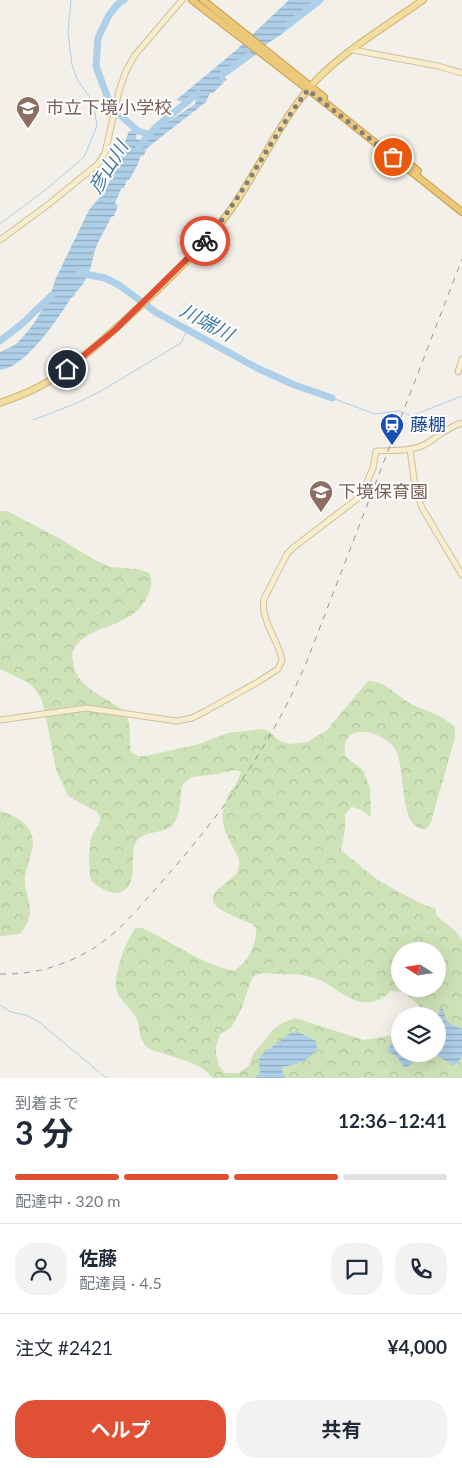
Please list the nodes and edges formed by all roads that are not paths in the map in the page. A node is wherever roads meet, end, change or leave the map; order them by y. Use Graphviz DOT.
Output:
graph roads {
  1 [pos="182,0"];
  2 [pos="424,0"];
  3 [pos="197,1"];
  4 [pos="353,50"];
  5 [pos="462,72"];
  6 [pos="307,86"];
  7 [pos="437,189"];
  8 [pos="462,206"];
  9 [pos="462,212"];
  10 [pos="0,240"];
  11 [pos="462,359"];
  12 [pos="458,372"];
  13 [pos="0,403"];
  14 [pos="462,423"];
  15 [pos="410,449"];
  16 [pos="462,575"];
  17 [pos="0,720"];
  1 -- 10 [label="street"];
  2 -- 4 [label="main road"];
  3 -- 6 [label="highway"];
  4 -- 5 [label="street"];
  4 -- 6 [label="main road"];
  6 -- 7 [label="highway"];
  6 -- 13 [label="main road"];
  7 -- 8 [label="highway"];
  7 -- 9 [label="highway"];
  11 -- 12 [label="street"];
  14 -- 15 [label="street"];
  15 -- 16 [label="street"];
  15 -- 17 [label="street"];
}
